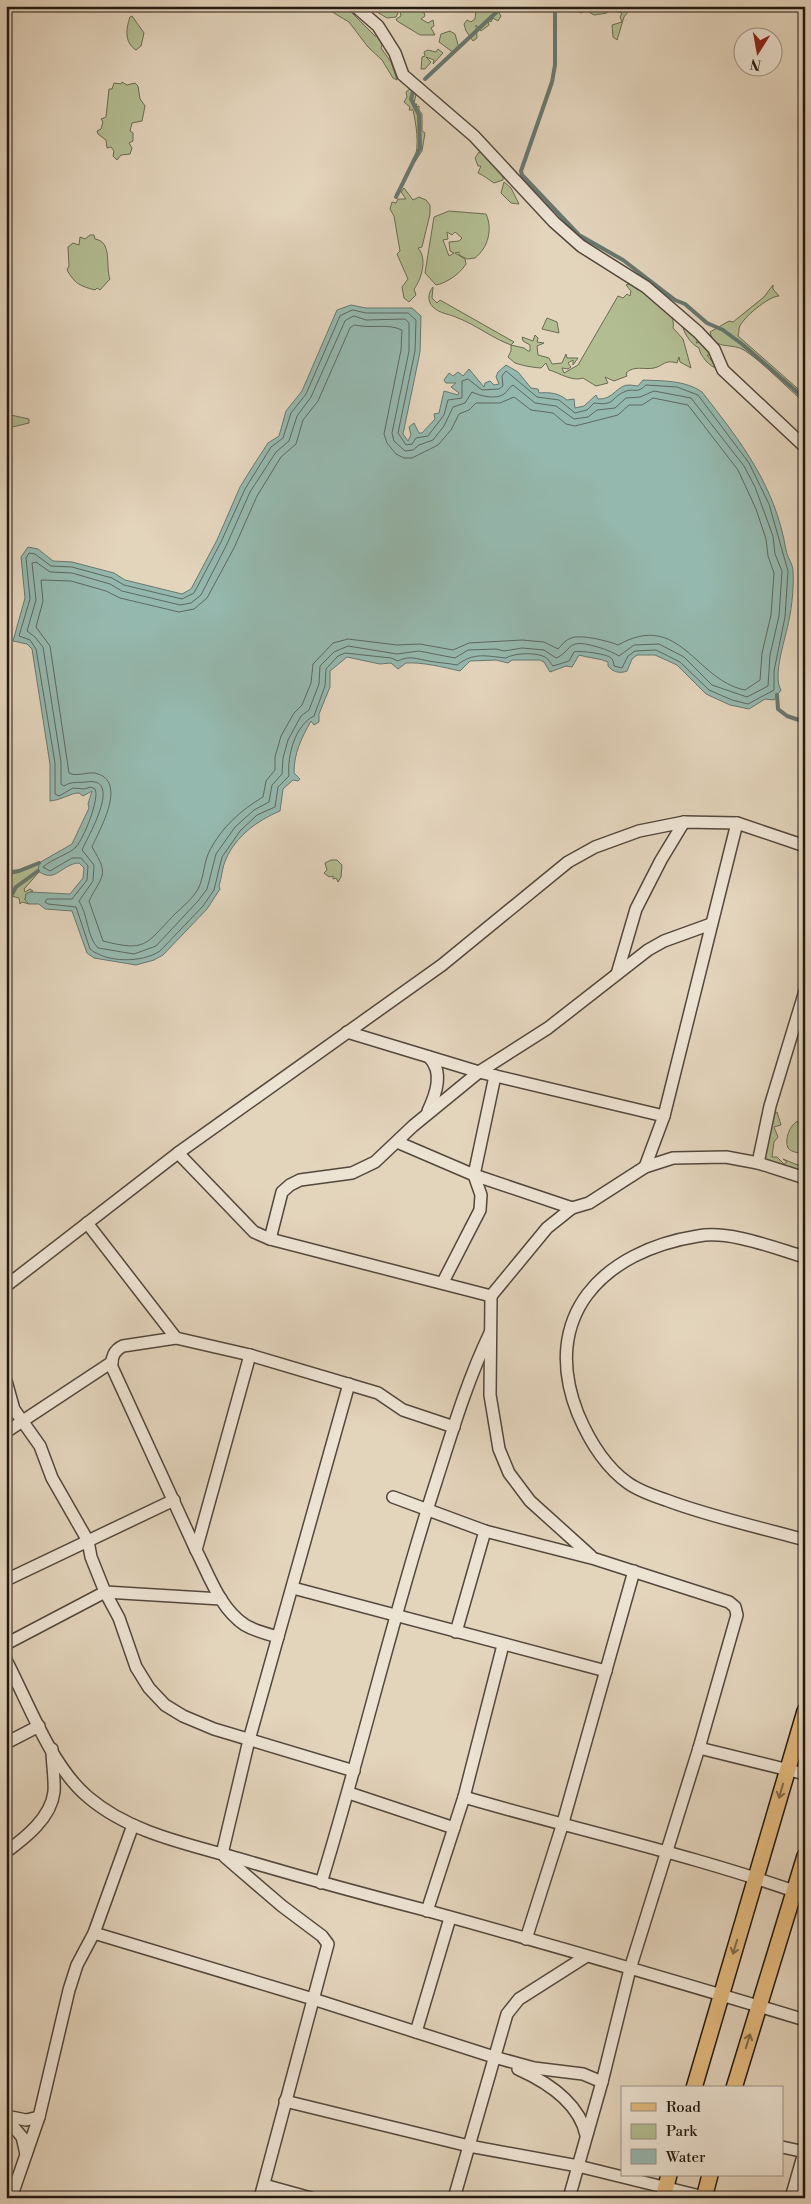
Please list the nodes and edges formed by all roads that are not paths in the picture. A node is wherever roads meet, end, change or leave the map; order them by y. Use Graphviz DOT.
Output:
graph roads {
  1 [pos="355,6"];
  2 [pos="805,446"];
  3 [pos="684,822"];
  4 [pos="737,823"];
  5 [pos="805,846"];
  6 [pos="711,924"];
  7 [pos="617,974"];
  8 [pos="805,991"];
  9 [pos="347,1032"];
  10 [pos="430,1057"];
  11 [pos="479,1072"];
  12 [pos="495,1076"];
  13 [pos="426,1115"];
  14 [pos="664,1116"];
  15 [pos="397,1142"];
  16 [pos="178,1153"];
  17 [pos="758,1164"];
  18 [pos="646,1167"];
  19 [pos="474,1174"];
  20 [pos="805,1178"];
  21 [pos="572,1208"];
  22 [pos="87,1224"];
  23 [pos="270,1239"];
  24 [pos="805,1257"];
  25 [pos="443,1282"];
  26 [pos="6,1286"];
  27 [pos="491,1296"];
  28 [pos="492,1328"];
  29 [pos="176,1338"];
  30 [pos="250,1355"];
  31 [pos="112,1362"];
  32 [pos="6,1381"];
  33 [pos="349,1384"];
  34 [pos="6,1398"];
  35 [pos="14,1408"];
  36 [pos="23,1420"];
  37 [pos="454,1427"];
  38 [pos="6,1432"];
  39 [pos="393,1497"];
  40 [pos="174,1500"];
  41 [pos="426,1510"];
  42 [pos="485,1531"];
  43 [pos="805,1540"];
  44 [pos="88,1541"];
  45 [pos="196,1550"];
  46 [pos="595,1559"];
  47 [pos="634,1571"];
  48 [pos="6,1580"];
  49 [pos="293,1588"];
  50 [pos="105,1592"];
  51 [pos="221,1599"];
  52 [pos="396,1614"];
  53 [pos="456,1632"];
  54 [pos="278,1637"];
  55 [pos="6,1644"];
  56 [pos="503,1645"];
  57 [pos="6,1660"];
  58 [pos="606,1670"];
  59 [pos="805,1711"];
  60 [pos="40,1726"];
  61 [pos="249,1740"];
  62 [pos="6,1743"];
  63 [pos="699,1748"];
  64 [pos="52,1749"];
  65 [pos="788,1769"];
  66 [pos="354,1771"];
  67 [pos="805,1774"];
  68 [pos="349,1793"];
  69 [pos="464,1797"];
  70 [pos="133,1825"];
  71 [pos="562,1826"];
  72 [pos="454,1828"];
  73 [pos="24,1839"];
  74 [pos="6,1843"];
  75 [pos="6,1852"];
  76 [pos="665,1852"];
  77 [pos="222,1854"];
  78 [pos="805,1856"];
  79 [pos="756,1877"];
  80 [pos="321,1883"];
  81 [pos="799,1893"];
  82 [pos="427,1911"];
  83 [pos="450,1918"];
  84 [pos="94,1934"];
  85 [pos="526,1939"];
  86 [pos="585,1957"];
  87 [pos="630,1969"];
  88 [pos="721,1995"];
  89 [pos="313,1998"];
  90 [pos="758,2006"];
  91 [pos="805,2020"];
  92 [pos="416,2032"];
  93 [pos="494,2057"];
  94 [pos="602,2082"];
  95 [pos="695,2086"];
  96 [pos="735,2086"];
  97 [pos="285,2101"];
  98 [pos="6,2117"];
  99 [pos="39,2117"];
  100 [pos="587,2137"];
  101 [pos="469,2146"];
  102 [pos="784,2147"];
  103 [pos="805,2151"];
  104 [pos="26,2155"];
  105 [pos="578,2166"];
  106 [pos="710,2176"];
  107 [pos="264,2184"];
  108 [pos="666,2187"];
  109 [pos="11,2198"];
  110 [pos="260,2198"];
  111 [pos="311,2198"];
  112 [pos="454,2198"];
  113 [pos="569,2198"];
  114 [pos="704,2198"];
  115 [pos="792,2198"];
  1 -- 2 [label="street"];
  3 -- 4 [label="street"];
  3 -- 7 [label="street"];
  3 -- 9 [label="street"];
  4 -- 5 [label="street"];
  4 -- 6 [label="street"];
  6 -- 7 [label="street"];
  6 -- 14 [label="street"];
  7 -- 11 [label="street"];
  8 -- 17 [label="street"];
  9 -- 10 [label="street"];
  9 -- 16 [label="street"];
  10 -- 11 [label="street"];
  10 -- 13 [label="street"];
  11 -- 12 [label="street"];
  11 -- 13 [label="street"];
  12 -- 14 [label="street"];
  12 -- 19 [label="street"];
  13 -- 15 [label="street"];
  14 -- 18 [label="street"];
  15 -- 19 [label="street"];
  15 -- 23 [label="street"];
  16 -- 22 [label="street"];
  16 -- 23 [label="street"];
  17 -- 18 [label="street"];
  17 -- 20 [label="street"];
  18 -- 21 [label="street"];
  19 -- 21 [label="street"];
  19 -- 25 [label="street"];
  21 -- 27 [label="street"];
  22 -- 26 [label="street"];
  22 -- 29 [label="street"];
  23 -- 25 [label="street"];
  24 -- 43 [label="street"];
  25 -- 27 [label="street"];
  27 -- 28 [label="street"];
  28 -- 37 [label="street"];
  28 -- 46 [label="street"];
  29 -- 30 [label="street"];
  29 -- 31 [label="street"];
  30 -- 33 [label="street"];
  30 -- 45 [label="street"];
  31 -- 36 [label="street"];
  31 -- 40 [label="street"];
  32 -- 35 [label="street"];
  33 -- 37 [label="street"];
  33 -- 49 [label="street"];
  34 -- 35 [label="street"];
  35 -- 36 [label="street"];
  36 -- 38 [label="street"];
  36 -- 44 [label="street"];
  37 -- 41 [label="street"];
  39 -- 41 [label="street"];
  40 -- 44 [label="street"];
  40 -- 45 [label="street"];
  41 -- 42 [label="street"];
  41 -- 52 [label="street"];
  42 -- 46 [label="street"];
  42 -- 53 [label="street"];
  44 -- 48 [label="street"];
  44 -- 50 [label="street"];
  45 -- 51 [label="street"];
  46 -- 47 [label="street"];
  47 -- 58 [label="street"];
  47 -- 63 [label="street"];
  49 -- 52 [label="street"];
  49 -- 54 [label="street"];
  50 -- 51 [label="street"];
  50 -- 55 [label="street"];
  50 -- 61 [label="street"];
  51 -- 54 [label="street"];
  52 -- 53 [label="street"];
  52 -- 66 [label="street"];
  53 -- 56 [label="street"];
  54 -- 61 [label="street"];
  56 -- 58 [label="street"];
  56 -- 69 [label="street"];
  57 -- 60 [label="street"];
  58 -- 71 [label="street"];
  59 -- 65 [label="main road"];
  60 -- 62 [label="street"];
  60 -- 64 [label="street"];
  61 -- 66 [label="street"];
  61 -- 77 [label="street"];
  63 -- 65 [label="street"];
  63 -- 76 [label="street"];
  64 -- 70 [label="street"];
  64 -- 73 [label="street"];
  65 -- 67 [label="street"];
  65 -- 79 [label="main road, one-way"];
  66 -- 68 [label="street"];
  68 -- 72 [label="street"];
  68 -- 80 [label="street"];
  69 -- 71 [label="street"];
  69 -- 72 [label="street"];
  70 -- 77 [label="street"];
  70 -- 84 [label="street"];
  71 -- 76 [label="street"];
  71 -- 85 [label="street"];
  72 -- 82 [label="street"];
  73 -- 74 [label="street"];
  73 -- 75 [label="street"];
  76 -- 79 [label="street"];
  76 -- 87 [label="street"];
  77 -- 80 [label="street"];
  77 -- 89 [label="street"];
  78 -- 81 [label="main road"];
  79 -- 81 [label="street"];
  79 -- 88 [label="main road, one-way"];
  80 -- 82 [label="street"];
  81 -- 90 [label="main road"];
  82 -- 83 [label="street"];
  83 -- 85 [label="street"];
  83 -- 92 [label="street"];
  84 -- 89 [label="street"];
  84 -- 99 [label="street"];
  85 -- 86 [label="street"];
  86 -- 87 [label="street"];
  86 -- 93 [label="street"];
  87 -- 88 [label="street"];
  87 -- 94 [label="street"];
  88 -- 90 [label="street"];
  88 -- 95 [label="main road"];
  89 -- 92 [label="street"];
  89 -- 97 [label="street"];
  90 -- 91 [label="street"];
  96 -- 90 [label="main road, one-way"];
  92 -- 93 [label="street"];
  93 -- 94 [label="street"];
  93 -- 100 [label="street"];
  93 -- 101 [label="street"];
  94 -- 100 [label="street"];
  97 -- 101 [label="street"];
  97 -- 107 [label="street"];
  98 -- 99 [label="street"];
  98 -- 104 [label="street"];
  99 -- 104 [label="street"];
  100 -- 105 [label="street"];
  101 -- 105 [label="street"];
  101 -- 112 [label="street"];
  102 -- 103 [label="street"];
  103 -- 115 [label="street"];
  104 -- 109 [label="street"];
  105 -- 108 [label="street"];
  105 -- 113 [label="street"];
  106 -- 114 [label="main road"];
  107 -- 110 [label="street"];
  107 -- 111 [label="street"];
  108 -- 114 [label="street"];
}
